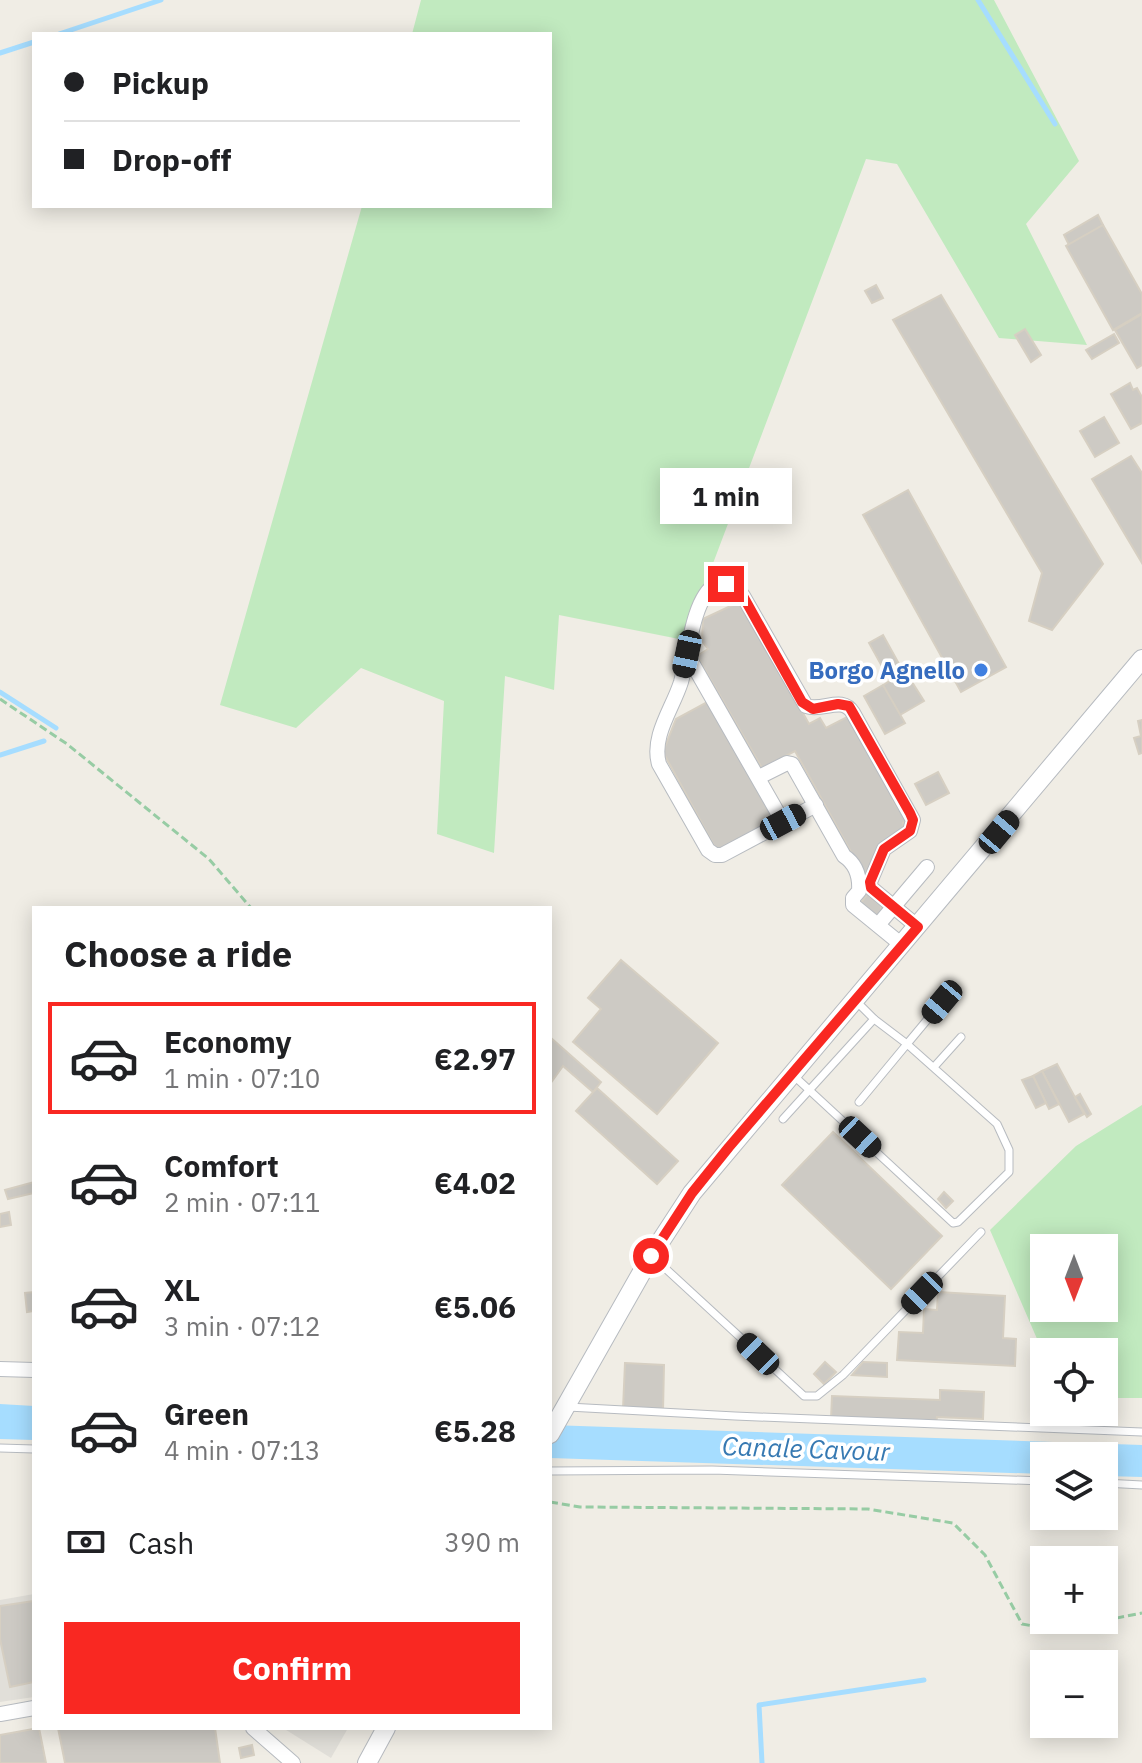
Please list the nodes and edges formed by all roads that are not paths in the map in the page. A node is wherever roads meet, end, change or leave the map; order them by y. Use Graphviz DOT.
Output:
graph roads {
  1 [pos="687,654"];
  2 [pos="1142,659"];
  3 [pos="759,777"];
  4 [pos="816,805"];
  5 [pos="783,822"];
  6 [pos="927,867"];
  7 [pos="894,907"];
  8 [pos="878,925"];
  9 [pos="918,927"];
  10 [pos="902,945"];
  11 [pos="855,1000"];
  12 [pos="942,1002"];
  13 [pos="874,1019"];
  14 [pos="961,1037"];
  15 [pos="907,1044"];
  16 [pos="934,1067"];
  17 [pos="791,1074"];
  18 [pos="810,1090"];
  19 [pos="859,1102"];
  20 [pos="783,1119"];
  21 [pos="981,1232"];
  22 [pos="651,1256"];
  23 [pos="0,1369"];
  24 [pos="32,1370"];
  25 [pos="558,1409"];
  26 [pos="1142,1432"];
  27 [pos="0,1448"];
  28 [pos="32,1449"];
  29 [pos="552,1471"];
  30 [pos="1030,1481"];
  31 [pos="1118,1484"];
  32 [pos="1142,1485"];
  33 [pos="32,1708"];
  34 [pos="0,1714"];
  35 [pos="255,1730"];
  36 [pos="385,1730"];
  37 [pos="293,1763"];
  38 [pos="367,1763"];
  1 -- 3 [label="street"];
  1 -- 5 [label="street"];
  1 -- 7 [label="street"];
  2 -- 9 [label="street"];
  3 -- 4 [label="street"];
  3 -- 5 [label="street"];
  4 -- 5 [label="street"];
  4 -- 8 [label="street"];
  6 -- 7 [label="street"];
  7 -- 8 [label="street"];
  7 -- 9 [label="street"];
  8 -- 10 [label="street"];
  9 -- 10 [label="street"];
  10 -- 11 [label="street"];
  11 -- 13 [label="lane"];
  11 -- 17 [label="street"];
  12 -- 15 [label="lane"];
  13 -- 15 [label="lane"];
  13 -- 18 [label="lane"];
  14 -- 16 [label="lane"];
  15 -- 16 [label="lane"];
  15 -- 19 [label="lane"];
  16 -- 18 [label="lane"];
  17 -- 18 [label="lane"];
  17 -- 22 [label="street"];
  18 -- 20 [label="lane"];
  21 -- 22 [label="lane"];
  22 -- 25 [label="street"];
  23 -- 24 [label="street"];
  25 -- 26 [label="lane"];
  27 -- 28 [label="lane"];
  29 -- 30 [label="lane"];
  31 -- 32 [label="lane"];
  33 -- 34 [label="street"];
  35 -- 37 [label="street"];
  36 -- 38 [label="street"];
}
